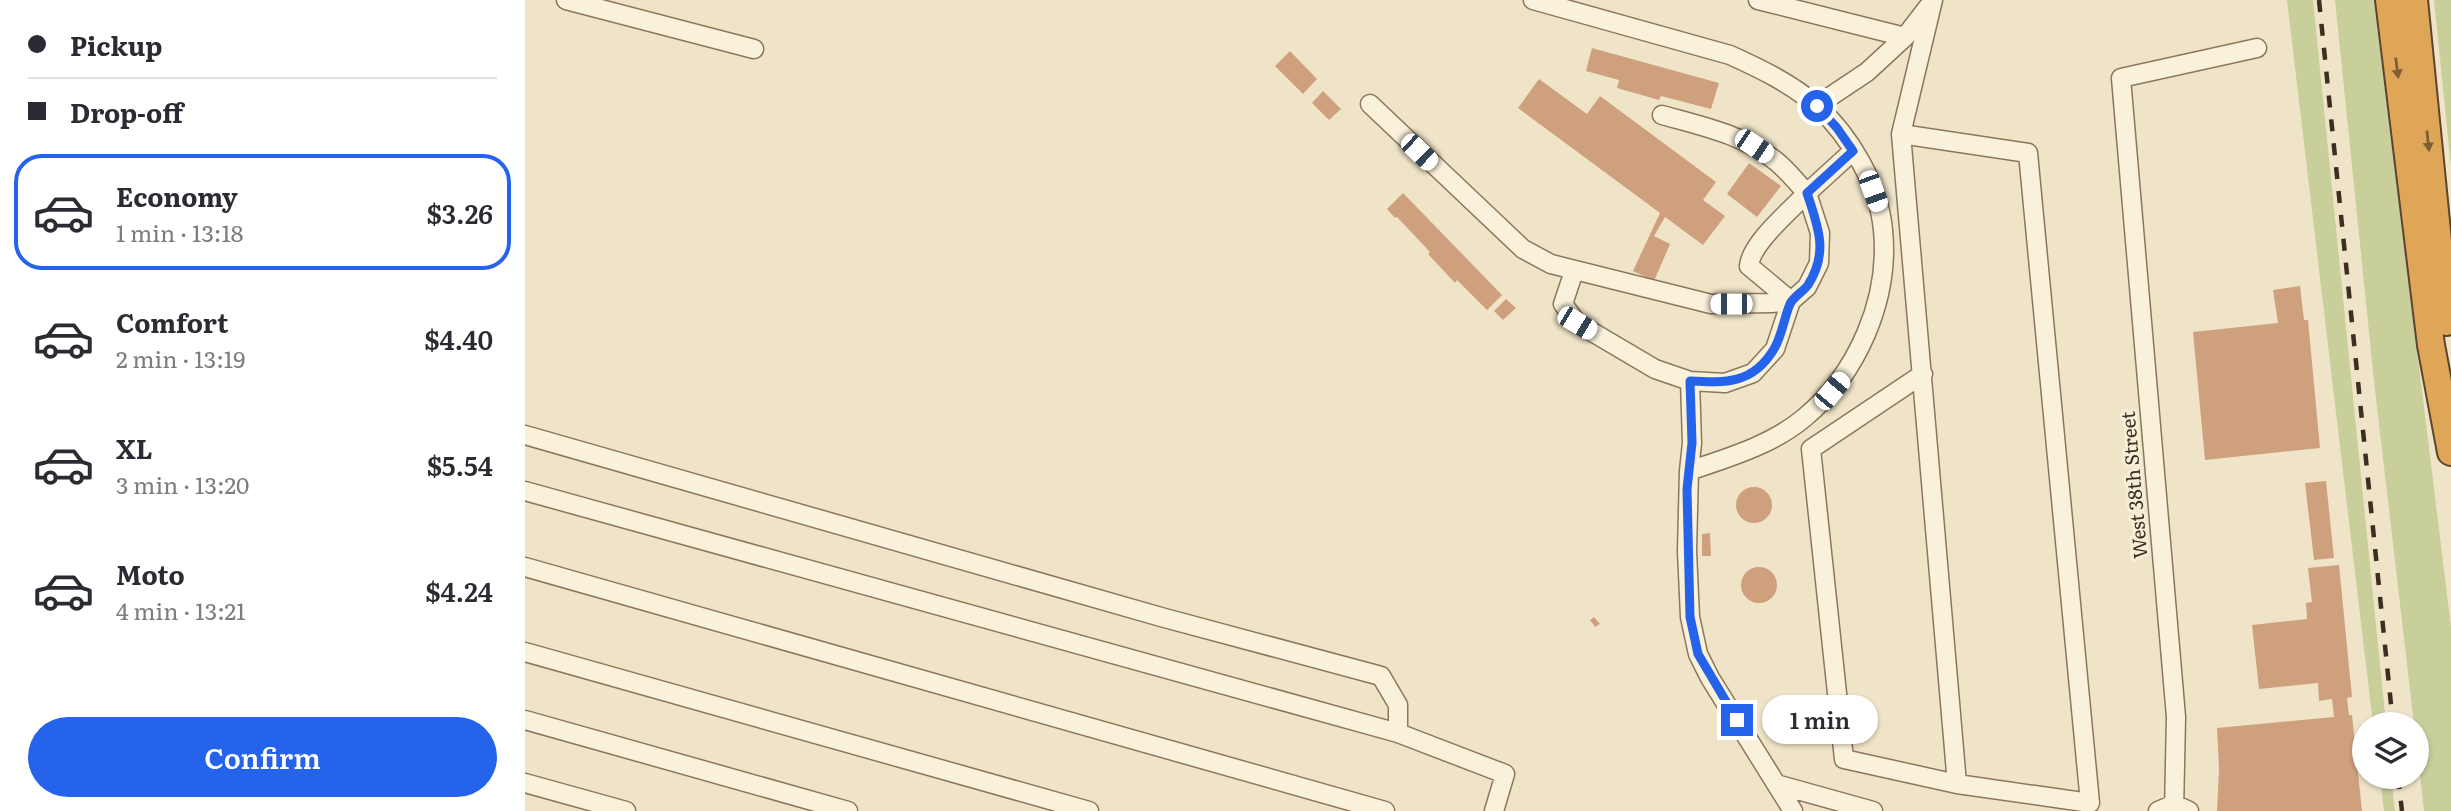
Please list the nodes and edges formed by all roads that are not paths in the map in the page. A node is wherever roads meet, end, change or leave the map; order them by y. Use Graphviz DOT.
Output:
graph roads {
  1 [pos="566,0"];
  2 [pos="1533,0"];
  3 [pos="1758,0"];
  4 [pos="1933,0"];
  5 [pos="2389,0"];
  6 [pos="2414,0"];
  7 [pos="1905,37"];
  8 [pos="2257,48"];
  9 [pos="754,49"];
  10 [pos="1370,104"];
  11 [pos="1817,106"];
  12 [pos="1663,115"];
  13 [pos="1901,134"];
  14 [pos="1853,151"];
  15 [pos="1807,193"];
  16 [pos="1574,271"];
  17 [pos="1791,301"];
  18 [pos="1923,374"];
  19 [pos="2451,377"];
  20 [pos="1690,381"];
  21 [pos="525,435"];
  22 [pos="2451,452"];
  23 [pos="1689,471"];
  24 [pos="525,491"];
  25 [pos="525,567"];
  26 [pos="525,652"];
  27 [pos="525,720"];
  28 [pos="1398,733"];
  29 [pos="525,783"];
  30 [pos="1957,783"];
  31 [pos="1776,784"];
  32 [pos="2174,809"];
  33 [pos="626,811"];
  34 [pos="848,811"];
  35 [pos="1089,811"];
  36 [pos="1385,811"];
  37 [pos="1495,811"];
  38 [pos="1793,811"];
  39 [pos="1873,811"];
  1 -- 9 [label="street"];
  2 -- 11 [label="street"];
  3 -- 7 [label="street"];
  4 -- 7 [label="street"];
  4 -- 13 [label="street"];
  5 -- 22 [label="highway, one-way"];
  6 -- 19 [label="highway, one-way"];
  7 -- 11 [label="street"];
  8 -- 32 [label="street, West 38th Street"];
  10 -- 16 [label="street"];
  11 -- 14 [label="street"];
  12 -- 15 [label="street"];
  13 -- 18 [label="street"];
  13 -- 30 [label="street"];
  14 -- 15 [label="street"];
  14 -- 23 [label="street"];
  15 -- 17 [label="street"];
  15 -- 17 [label="street"];
  16 -- 17 [label="street"];
  16 -- 20 [label="street"];
  17 -- 20 [label="street"];
  18 -- 30 [label="street"];
  18 -- 30 [label="street"];
  20 -- 23 [label="street"];
  21 -- 28 [label="street"];
  23 -- 31 [label="street"];
  24 -- 28 [label="street"];
  25 -- 36 [label="street"];
  26 -- 35 [label="street"];
  27 -- 34 [label="street"];
  28 -- 37 [label="street"];
  29 -- 33 [label="street"];
  31 -- 38 [label="street"];
  31 -- 39 [label="street"];
}
